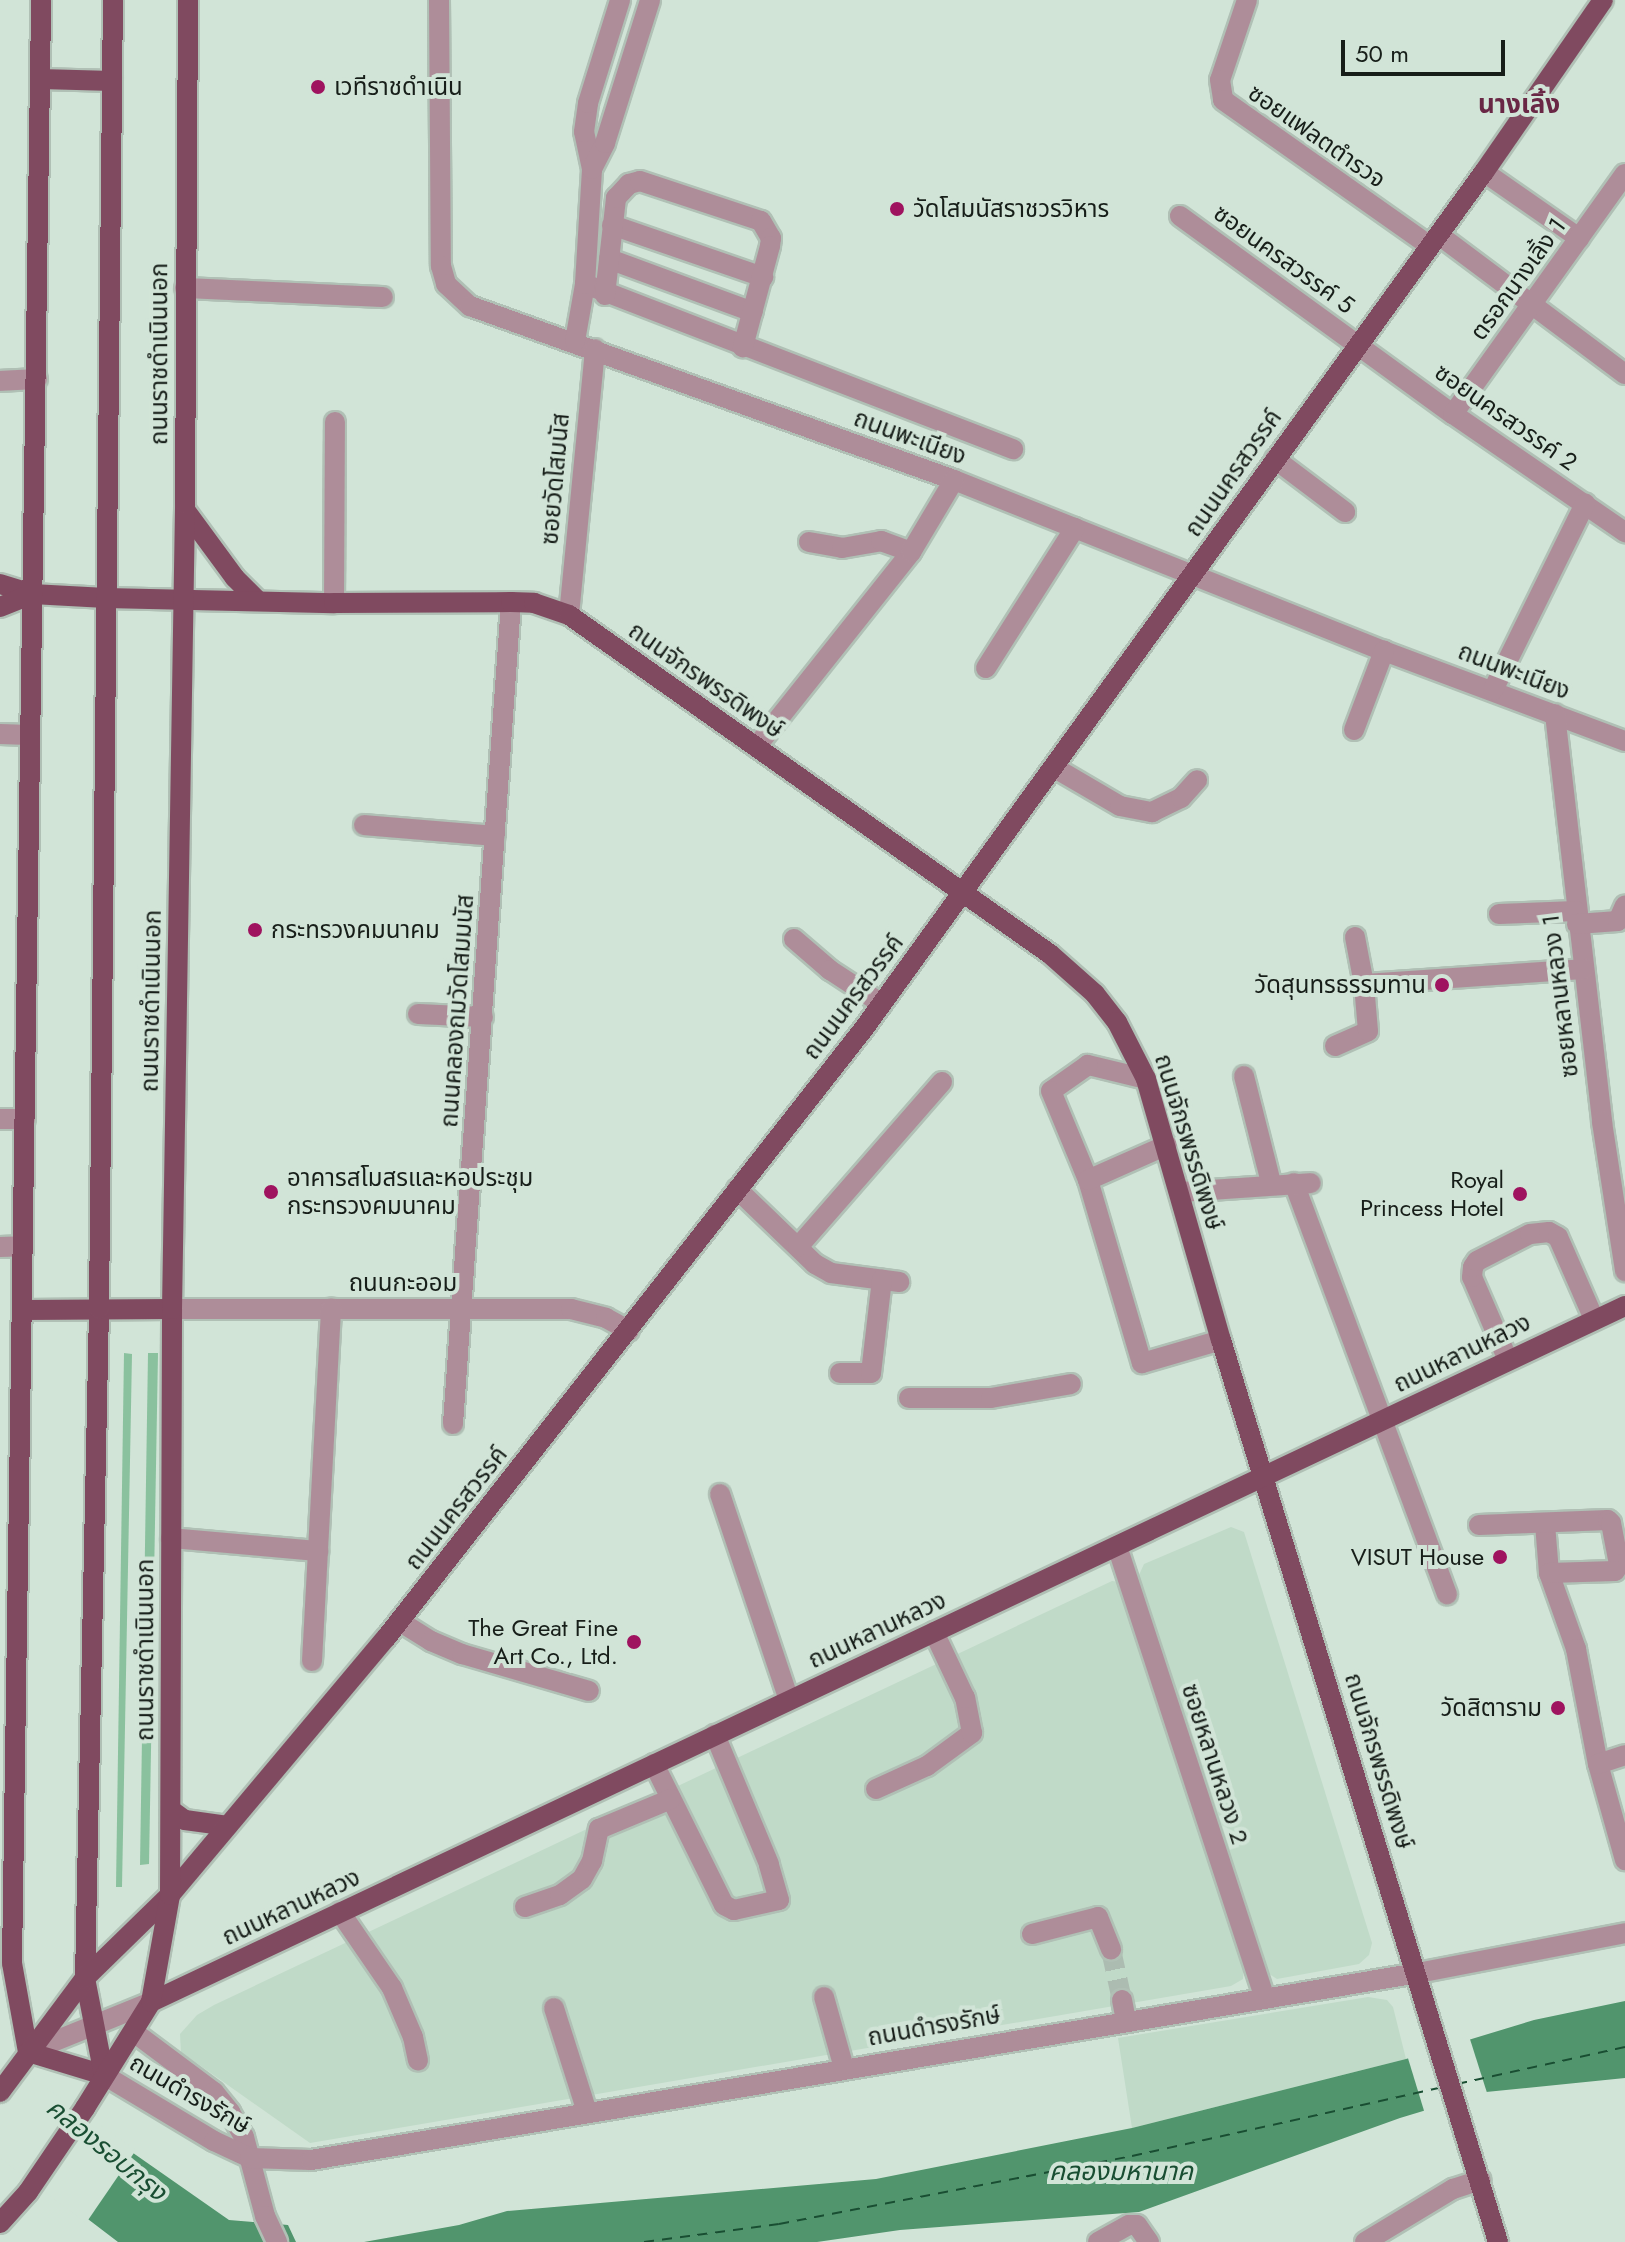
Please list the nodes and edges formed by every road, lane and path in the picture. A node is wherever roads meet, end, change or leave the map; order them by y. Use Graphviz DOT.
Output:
graph roads {
  1 [pos="41,0"];
  2 [pos="113,0"];
  3 [pos="188,0"];
  4 [pos="439,0"];
  5 [pos="620,0"];
  6 [pos="650,0"];
  7 [pos="1247,0"];
  8 [pos="1603,0"];
  9 [pos="41,79"];
  10 [pos="112,81"];
  11 [pos="592,169"];
  12 [pos="1484,172"];
  13 [pos="1625,174"];
  14 [pos="1180,216"];
  15 [pos="612,225"];
  16 [pos="1579,238"];
  17 [pos="1434,241"];
  18 [pos="609,259"];
  19 [pos="763,277"];
  20 [pos="585,284"];
  21 [pos="185,288"];
  22 [pos="605,295"];
  23 [pos="383,297"];
  24 [pos="1532,307"];
  25 [pos="753,312"];
  26 [pos="575,341"];
  27 [pos="1358,344"];
  28 [pos="743,347"];
  29 [pos="595,349"];
  30 [pos="1625,374"];
  31 [pos="37,379"];
  32 [pos="0,381"];
  33 [pos="1453,414"];
  34 [pos="335,422"];
  35 [pos="1013,449"];
  36 [pos="1275,459"];
  37 [pos="954,480"];
  38 [pos="1585,504"];
  39 [pos="185,510"];
  40 [pos="1345,512"];
  41 [pos="1075,528"];
  42 [pos="1625,532"];
  43 [pos="809,542"];
  44 [pos="911,552"];
  45 [pos="1193,574"];
  46 [pos="0,584"];
  47 [pos="32,594"];
  48 [pos="106,598"];
  49 [pos="184,599"];
  50 [pos="257,600"];
  51 [pos="511,602"];
  52 [pos="334,603"];
  53 [pos="0,607"];
  54 [pos="569,615"];
  55 [pos="1384,651"];
  56 [pos="986,668"];
  57 [pos="1493,690"];
  58 [pos="1555,714"];
  59 [pos="1354,730"];
  60 [pos="0,734"];
  61 [pos="29,735"];
  62 [pos="1625,741"];
  63 [pos="756,747"];
  64 [pos="1055,768"];
  65 [pos="1197,780"];
  66 [pos="364,825"];
  67 [pos="495,836"];
  68 [pos="962,894"];
  69 [pos="1499,914"];
  70 [pos="1576,918"];
  71 [pos="1623,918"];
  72 [pos="1355,937"];
  73 [pos="794,939"];
  74 [pos="1583,969"];
  75 [pos="1364,984"];
  76 [pos="882,1004"];
  77 [pos="418,1014"];
  78 [pos="483,1017"];
  79 [pos="1335,1046"];
  80 [pos="1244,1076"];
  81 [pos="1146,1079"];
  82 [pos="942,1082"];
  83 [pos="0,1119"];
  84 [pos="25,1119"];
  85 [pos="1167,1145"];
  86 [pos="1088,1180"];
  87 [pos="1271,1183"];
  88 [pos="737,1189"];
  89 [pos="1180,1192"];
  90 [pos="1620,1221"];
  91 [pos="23,1246"];
  92 [pos="0,1247"];
  93 [pos="798,1247"];
  94 [pos="1625,1271"];
  95 [pos="1625,1306"];
  96 [pos="99,1309"];
  97 [pos="172,1309"];
  98 [pos="331,1309"];
  99 [pos="460,1309"];
  100 [pos="23,1310"];
  101 [pos="1594,1319"];
  102 [pos="629,1331"];
  103 [pos="1221,1340"];
  104 [pos="1508,1360"];
  105 [pos="840,1373"];
  106 [pos="1071,1384"];
  107 [pos="909,1398"];
  108 [pos="1381,1421"];
  109 [pos="453,1424"];
  110 [pos="1263,1476"];
  111 [pos="720,1494"];
  112 [pos="1545,1524"];
  113 [pos="1479,1525"];
  114 [pos="171,1538"];
  115 [pos="1117,1546"];
  116 [pos="318,1551"];
  117 [pos="1549,1573"];
  118 [pos="1447,1594"];
  119 [pos="399,1621"];
  120 [pos="934,1632"];
  121 [pos="312,1661"];
  122 [pos="589,1691"];
  123 [pos="789,1700"];
  124 [pos="715,1735"];
  125 [pos="1625,1755"];
  126 [pos="654,1764"];
  127 [pos="1598,1764"];
  128 [pos="876,1789"];
  129 [pos="671,1799"];
  130 [pos="171,1810"];
  131 [pos="228,1826"];
  132 [pos="1625,1860"];
  133 [pos="170,1895"];
  134 [pos="525,1907"];
  135 [pos="340,1912"];
  136 [pos="6,1933"];
  137 [pos="1625,1933"];
  138 [pos="1032,1934"];
  139 [pos="1111,1950"];
  140 [pos="1418,1973"];
  141 [pos="85,1978"];
  142 [pos="824,1997"];
  143 [pos="1264,1997"];
  144 [pos="151,2002"];
  145 [pos="554,2008"];
  146 [pos="93,2028"];
  147 [pos="135,2033"];
  148 [pos="25,2056"];
  149 [pos="418,2060"];
  150 [pos="844,2068"];
  151 [pos="104,2075"];
  152 [pos="0,2092"];
  153 [pos="587,2112"];
  154 [pos="250,2158"];
  155 [pos="1481,2180"];
  156 [pos="0,2223"];
  157 [pos="277,2242"];
  158 [pos="1098,2242"];
  159 [pos="1149,2242"];
  160 [pos="1365,2242"];
  161 [pos="1498,2242"];
  1 -- 9 [label="main road"];
  2 -- 10 [label="main road, ถนนราชดำเนินนอก"];
  3 -- 21 [label="main road, ถนนราชดำเนินนอก"];
  4 -- 26 [label="street, ถนนพะเนียง"];
  5 -- 11 [label="street"];
  6 -- 11 [label="street"];
  7 -- 17 [label="street, ซอยแฟลตตำรวจ"];
  8 -- 12 [label="main road, ถนนนครสวรรค์"];
  9 -- 10 [label="main road"];
  9 -- 31 [label="main road"];
  10 -- 48 [label="main road, ถนนราชดำเนินนอก"];
  11 -- 20 [label="street"];
  12 -- 16 [label="street"];
  12 -- 17 [label="main road, ถนนนครสวรรค์"];
  13 -- 16 [label="street, ตรอกนางเลิ้ง 1"];
  14 -- 27 [label="street, ซอยนครสวรรค์ 5"];
  15 -- 18 [label="street"];
  15 -- 19 [label="street"];
  15 -- 19 [label="street"];
  16 -- 24 [label="street, ตรอกนางเลิ้ง 1"];
  17 -- 24 [label="street, ซอยแฟลตตำรวจ"];
  17 -- 27 [label="main road, ถนนนครสวรรค์"];
  18 -- 22 [label="street"];
  18 -- 25 [label="street"];
  19 -- 25 [label="street"];
  20 -- 22 [label="street"];
  20 -- 26 [label="street"];
  21 -- 23 [label="street"];
  21 -- 39 [label="main road, ถนนราชดำเนินนอก"];
  22 -- 28 [label="street"];
  24 -- 30 [label="street, ซอยแฟลตตำรวจ"];
  24 -- 33 [label="street, ตรอกนางเลิ้ง 1"];
  25 -- 28 [label="street"];
  26 -- 29 [label="street, ถนนพะเนียง"];
  27 -- 33 [label="street, ซอยนครสวรรค์ 2"];
  27 -- 36 [label="main road, ถนนนครสวรรค์"];
  28 -- 35 [label="street"];
  29 -- 37 [label="street, ถนนพะเนียง"];
  29 -- 54 [label="street, ซอยวัดโสมนัส"];
  31 -- 32 [label="street"];
  31 -- 47 [label="main road"];
  33 -- 38 [label="street, ซอยนครสวรรค์ 2"];
  34 -- 52 [label="street"];
  36 -- 40 [label="street"];
  36 -- 45 [label="main road, ถนนนครสวรรค์"];
  37 -- 41 [label="street, ถนนพะเนียง"];
  37 -- 44 [label="street"];
  38 -- 42 [label="street, ซอยนครสวรรค์ 2"];
  38 -- 57 [label="street"];
  39 -- 49 [label="main road, ถนนราชดำเนินนอก"];
  39 -- 50 [label="main road"];
  41 -- 45 [label="street, ถนนพะเนียง"];
  41 -- 56 [label="street"];
  43 -- 44 [label="street"];
  44 -- 63 [label="street"];
  45 -- 55 [label="street, ถนนพะเนียง"];
  45 -- 64 [label="main road, ถนนนครสวรรค์"];
  46 -- 47 [label="main road"];
  47 -- 48 [label="main road, ถนนจักรพรรดิพงษ์"];
  47 -- 53 [label="main road"];
  47 -- 61 [label="main road"];
  48 -- 49 [label="main road, ถนนจักรพรรดิพงษ์"];
  48 -- 96 [label="main road, ถนนราชดำเนินนอก"];
  49 -- 50 [label="main road, ถนนจักรพรรดิพงษ์"];
  49 -- 97 [label="main road, ถนนราชดำเนินนอก"];
  50 -- 52 [label="main road, ถนนจักรพรรดิพงษ์"];
  51 -- 52 [label="main road, ถนนจักรพรรดิพงษ์"];
  51 -- 54 [label="main road, ถนนจักรพรรดิพงษ์"];
  51 -- 67 [label="street, ถนนคลองถมวัดโสมมนัส"];
  54 -- 63 [label="main road, ถนนจักรพรรดิพงษ์"];
  55 -- 57 [label="street, ถนนพะเนียง"];
  55 -- 59 [label="street"];
  57 -- 58 [label="street, ถนนพะเนียง"];
  58 -- 62 [label="street, ถนนพะเนียง"];
  58 -- 70 [label="street, ซอยหลานหลวง 1"];
  60 -- 61 [label="street"];
  61 -- 84 [label="main road"];
  63 -- 68 [label="main road, ถนนจักรพรรดิพงษ์"];
  64 -- 65 [label="street"];
  64 -- 68 [label="main road, ถนนนครสวรรค์"];
  66 -- 67 [label="street"];
  67 -- 78 [label="street, ถนนคลองถมวัดโสมมนัส"];
  68 -- 76 [label="main road, ถนนนครสวรรค์"];
  68 -- 81 [label="main road, ถนนจักรพรรดิพงษ์"];
  69 -- 70 [label="street"];
  70 -- 71 [label="street"];
  70 -- 74 [label="street, ซอยหลานหลวง 1"];
  72 -- 75 [label="street"];
  73 -- 76 [label="street"];
  74 -- 75 [label="street"];
  74 -- 90 [label="street, ซอยหลานหลวง 1"];
  75 -- 79 [label="street"];
  76 -- 88 [label="main road, ถนนนครสวรรค์"];
  77 -- 78 [label="street"];
  78 -- 99 [label="street, ถนนคลองถมวัดโสมมนัส"];
  80 -- 87 [label="street"];
  81 -- 85 [label="main road, ถนนจักรพรรดิพงษ์"];
  81 -- 86 [label="street"];
  82 -- 93 [label="street"];
  83 -- 84 [label="street"];
  84 -- 91 [label="main road"];
  85 -- 86 [label="street"];
  85 -- 89 [label="main road, ถนนจักรพรรดิพงษ์"];
  86 -- 103 [label="street"];
  87 -- 89 [label="street"];
  87 -- 108 [label="street"];
  88 -- 93 [label="street"];
  88 -- 102 [label="main road, ถนนนครสวรรค์"];
  89 -- 103 [label="main road, ถนนจักรพรรดิพงษ์"];
  90 -- 94 [label="street, ซอยหลานหลวง 1"];
  91 -- 92 [label="street"];
  91 -- 100 [label="main road"];
  93 -- 105 [label="street"];
  95 -- 101 [label="main road, ถนนหลานหลวง"];
  96 -- 97 [label="main road"];
  96 -- 100 [label="main road"];
  96 -- 141 [label="main road, ถนนราชดำเนินนอก"];
  97 -- 98 [label="street, ถนนกะออม"];
  97 -- 114 [label="main road, ถนนราชดำเนินนอก"];
  98 -- 99 [label="street, ถนนกะออม"];
  98 -- 116 [label="street"];
  99 -- 102 [label="street, ถนนกะออม"];
  99 -- 109 [label="street, ถนนคลองถมวัดโสมมนัส"];
  100 -- 136 [label="main road"];
  101 -- 104 [label="main road, ถนนหลานหลวง"];
  101 -- 104 [label="street"];
  102 -- 119 [label="main road, ถนนนครสวรรค์"];
  103 -- 110 [label="main road, ถนนจักรพรรดิพงษ์"];
  104 -- 108 [label="main road, ถนนหลานหลวง"];
  106 -- 107 [label="street"];
  108 -- 110 [label="main road, ถนนหลานหลวง"];
  108 -- 118 [label="street"];
  110 -- 115 [label="main road, ถนนหลานหลวง"];
  110 -- 140 [label="main road, ถนนจักรพรรดิพงษ์"];
  111 -- 123 [label="street"];
  112 -- 113 [label="street"];
  112 -- 117 [label="street"];
  112 -- 117 [label="street"];
  114 -- 116 [label="street"];
  114 -- 130 [label="main road, ถนนราชดำเนินนอก"];
  115 -- 120 [label="main road, ถนนหลานหลวง"];
  115 -- 143 [label="street, ซอยหลานหลวง 2"];
  116 -- 121 [label="street"];
  117 -- 127 [label="street"];
  119 -- 122 [label="street"];
  119 -- 131 [label="main road, ถนนนครสวรรค์"];
  120 -- 123 [label="main road, ถนนหลานหลวง"];
  120 -- 128 [label="street"];
  123 -- 124 [label="main road, ถนนหลานหลวง"];
  124 -- 126 [label="main road, ถนนหลานหลวง"];
  124 -- 129 [label="street"];
  125 -- 127 [label="street"];
  126 -- 129 [label="street"];
  126 -- 135 [label="main road, ถนนหลานหลวง"];
  127 -- 132 [label="street"];
  129 -- 134 [label="street"];
  130 -- 131 [label="main road"];
  130 -- 133 [label="main road, ถนนราชดำเนินนอก"];
  131 -- 133 [label="main road, ถนนนครสวรรค์"];
  133 -- 141 [label="main road, ถนนนครสวรรค์"];
  133 -- 144 [label="main road, ถนนราชดำเนินนอก"];
  135 -- 144 [label="main road, ถนนหลานหลวง"];
  135 -- 149 [label="street"];
  136 -- 148 [label="main road"];
  137 -- 140 [label="street, ถนนดำรงรักษ์"];
  138 -- 139 [label="street"];
  140 -- 143 [label="street, ถนนดำรงรักษ์"];
  140 -- 155 [label="main road, ถนนจักรพรรดิพงษ์"];
  141 -- 146 [label="main road, ถนนราชดำเนินนอก"];
  141 -- 148 [label="main road, ถนนนครสวรรค์"];
  142 -- 150 [label="street"];
  143 -- 150 [label="street, ถนนดำรงรักษ์"];
  144 -- 146 [label="street, ถนนหลานหลวง"];
  144 -- 147 [label="main road"];
  145 -- 153 [label="street"];
  146 -- 148 [label="street, ถนนหลานหลวง"];
  146 -- 151 [label="main road, ถนนราชดำเนินนอก"];
  147 -- 151 [label="main road"];
  147 -- 154 [label="street, ถนนดำรงรักษ์"];
  148 -- 151 [label="main road"];
  148 -- 152 [label="main road, ถนนนครสวรรค์"];
  150 -- 153 [label="street, ถนนดำรงรักษ์"];
  151 -- 154 [label="street, ถนนดำรงรักษ์"];
  151 -- 156 [label="main road"];
  153 -- 154 [label="street, ถนนดำรงรักษ์"];
  154 -- 157 [label="street"];
  155 -- 160 [label="street"];
  155 -- 161 [label="main road, ถนนจักรพรรดิพงษ์"];
  158 -- 159 [label="street"];
}
